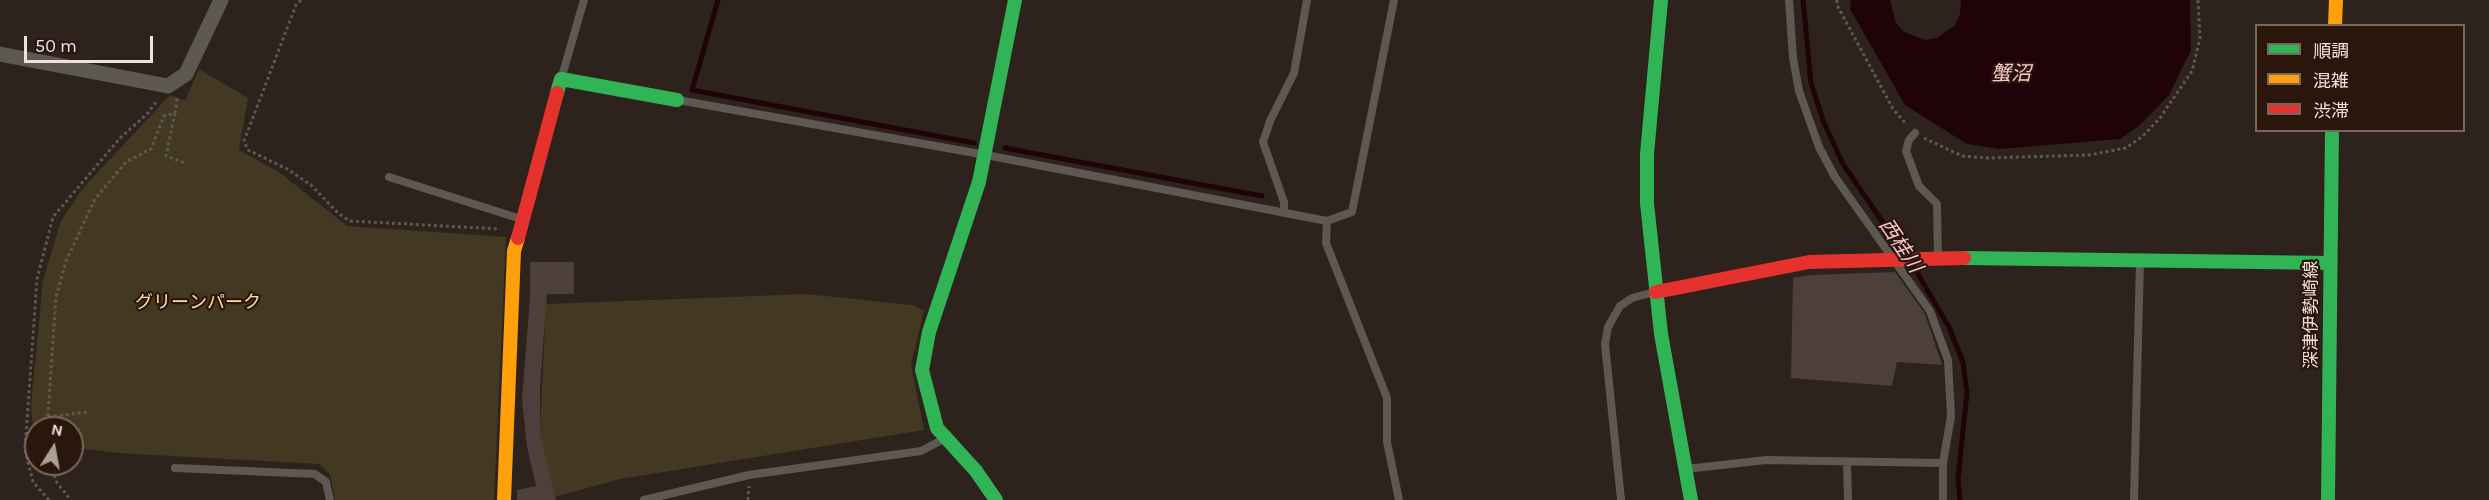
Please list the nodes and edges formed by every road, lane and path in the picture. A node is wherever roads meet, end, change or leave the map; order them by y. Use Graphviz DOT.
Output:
graph roads {
  1 [pos="221,0"];
  2 [pos="301,0"];
  3 [pos="584,0"];
  4 [pos="1016,0"];
  5 [pos="1307,0"];
  6 [pos="1394,0"];
  7 [pos="1661,0"];
  8 [pos="1789,0"];
  9 [pos="1838,0"];
  10 [pos="2198,0"];
  11 [pos="2336,0"];
  12 [pos="2335,24"];
  13 [pos="0,54"];
  14 [pos="561,79"];
  15 [pos="172,83"];
  16 [pos="677,100"];
  17 [pos="175,113"];
  18 [pos="2332,132"];
  19 [pos="1915,133"];
  20 [pos="986,155"];
  21 [pos="185,163"];
  22 [pos="389,177"];
  23 [pos="1284,213"];
  24 [pos="1327,221"];
  25 [pos="521,226"];
  26 [pos="1934,258"];
  27 [pos="1896,260"];
  28 [pos="2140,260"];
  29 [pos="2330,263"];
  30 [pos="1656,292"];
  31 [pos="87,412"];
  32 [pos="27,416"];
  33 [pos="48,416"];
  34 [pos="56,416"];
  35 [pos="945,439"];
  36 [pos="1847,462"];
  37 [pos="1943,463"];
  38 [pos="175,468"];
  39 [pos="1685,469"];
  40 [pos="32,476"];
  41 [pos="54,476"];
  42 [pos="49,500"];
  43 [pos="71,500"];
  44 [pos="330,500"];
  45 [pos="504,500"];
  46 [pos="644,500"];
  47 [pos="996,500"];
  48 [pos="1399,500"];
  49 [pos="1621,500"];
  50 [pos="1691,500"];
  51 [pos="1848,500"];
  52 [pos="1942,500"];
  53 [pos="2134,500"];
  54 [pos="2328,500"];
  1 -- 15 [label="street"];
  2 -- 25 [label="path"];
  3 -- 14 [label="lane"];
  4 -- 20 [label="street"];
  5 -- 23 [label="lane"];
  6 -- 24 [label="lane"];
  7 -- 30 [label="street"];
  8 -- 27 [label="lane"];
  9 -- 19 [label="path"];
  10 -- 19 [label="path"];
  11 -- 12 [label="street"];
  13 -- 15 [label="street"];
  14 -- 16 [label="street"];
  14 -- 25 [label="street"];
  15 -- 17 [label="path"];
  15 -- 32 [label="path"];
  16 -- 20 [label="lane"];
  17 -- 21 [label="path"];
  17 -- 33 [label="path"];
  18 -- 29 [label="street, 深津伊勢崎線"];
  19 -- 26 [label="lane"];
  20 -- 23 [label="lane"];
  20 -- 35 [label="street"];
  22 -- 25 [label="lane"];
  23 -- 24 [label="lane"];
  24 -- 48 [label="lane"];
  25 -- 45 [label="street"];
  26 -- 27 [label="street"];
  26 -- 28 [label="street"];
  27 -- 30 [label="street"];
  27 -- 37 [label="lane"];
  28 -- 29 [label="street"];
  28 -- 53 [label="lane"];
  29 -- 54 [label="street, 深津伊勢崎線"];
  30 -- 39 [label="street"];
  30 -- 49 [label="lane"];
  31 -- 34 [label="path"];
  35 -- 46 [label="lane"];
  35 -- 47 [label="street"];
  36 -- 37 [label="lane"];
  36 -- 39 [label="lane"];
  36 -- 51 [label="lane"];
  37 -- 52 [label="lane"];
  38 -- 44 [label="lane"];
  39 -- 50 [label="street"];
  40 -- 42 [label="path"];
  41 -- 43 [label="path"];
}
